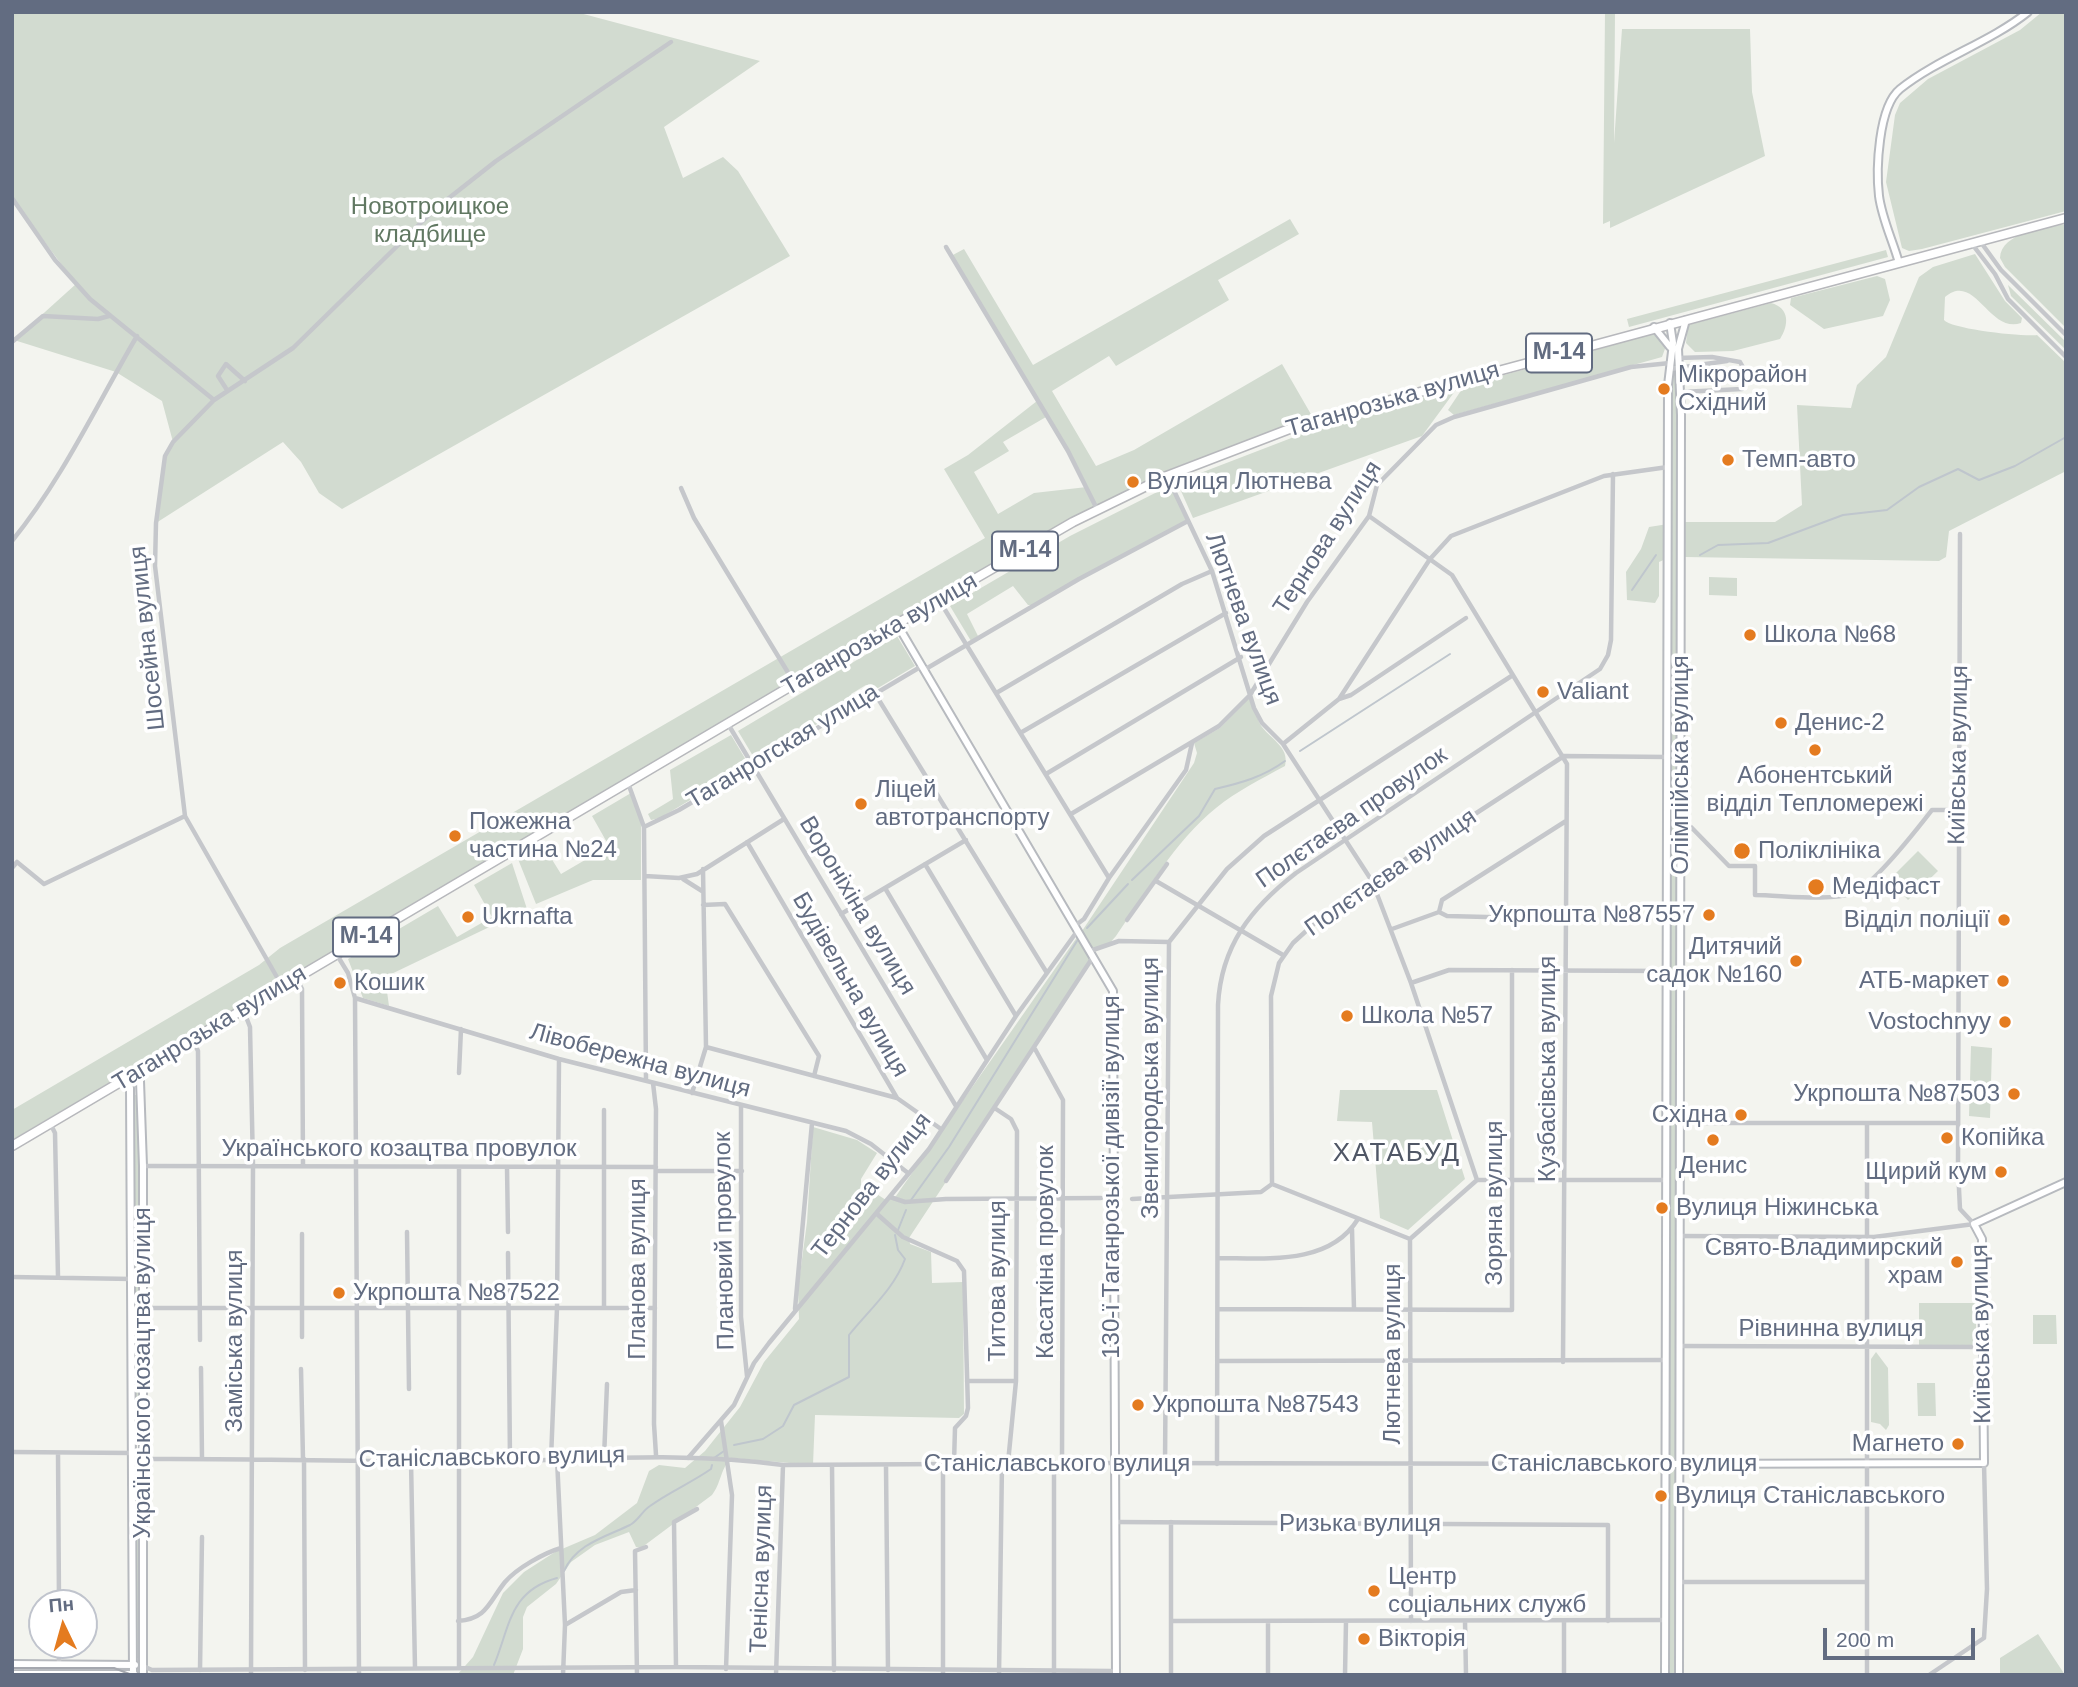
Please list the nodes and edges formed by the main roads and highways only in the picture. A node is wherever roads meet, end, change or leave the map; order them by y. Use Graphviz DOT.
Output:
graph roads {
  1 [pos="2066,218"];
  2 [pos="12,1146"];
  1 -- 2 [label="highway, Таганрозька вулиця / М-14"];
}
